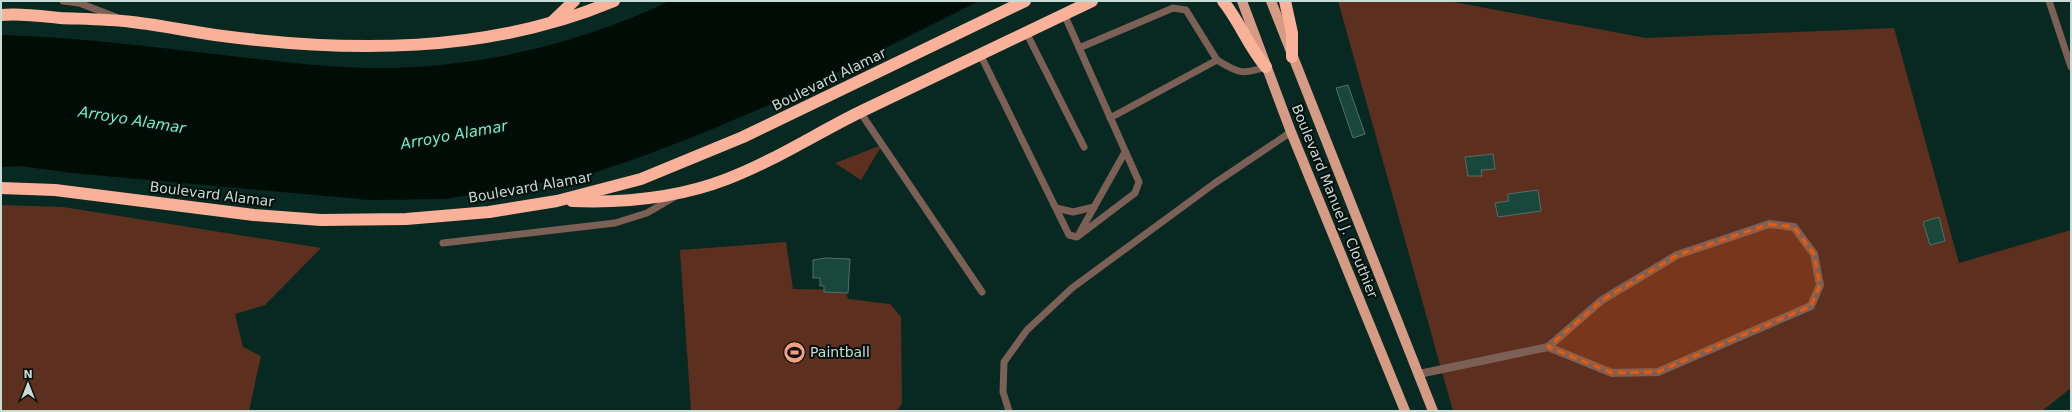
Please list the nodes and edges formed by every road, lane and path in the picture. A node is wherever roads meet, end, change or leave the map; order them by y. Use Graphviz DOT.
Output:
graph roads {
  1 [pos="63,1"];
  2 [pos="574,1"];
  3 [pos="614,1"];
  4 [pos="1025,1"];
  5 [pos="1092,1"];
  6 [pos="1223,1"];
  7 [pos="1242,1"];
  8 [pos="1271,1"];
  9 [pos="1285,1"];
  10 [pos="2048,1"];
  11 [pos="1064,14"];
  12 [pos="1,15"];
  13 [pos="131,22"];
  14 [pos="551,24"];
  15 [pos="1026,32"];
  16 [pos="1079,48"];
  17 [pos="980,54"];
  18 [pos="1292,57"];
  19 [pos="1217,60"];
  20 [pos="1266,67"];
  21 [pos="2071,67"];
  22 [pos="860,112"];
  23 [pos="1110,118"];
  24 [pos="1291,132"];
  25 [pos="1084,147"];
  26 [pos="1125,152"];
  27 [pos="1,188"];
  28 [pos="683,192"];
  29 [pos="557,201"];
  30 [pos="1094,207"];
  31 [pos="1056,208"];
  32 [pos="1077,238"];
  33 [pos="443,243"];
  34 [pos="982,292"];
  35 [pos="1548,347"];
  36 [pos="1419,374"];
  37 [pos="1008,411"];
  38 [pos="1404,411"];
  39 [pos="1433,411"];
  1 -- 13 [label="lane"];
  2 -- 14 [label="highway"];
  3 -- 14 [label="highway"];
  4 -- 29 [label="highway, Boulevard Alamar"];
  5 -- 11 [label="highway"];
  6 -- 20 [label="highway"];
  7 -- 20 [label="main road, Boulevard Manuel J. Clouthier"];
  8 -- 18 [label="main road, Boulevard Manuel J. Clouthier"];
  9 -- 18 [label="highway"];
  10 -- 21 [label="lane"];
  11 -- 15 [label="highway"];
  11 -- 16 [label="lane"];
  12 -- 13 [label="highway"];
  13 -- 14 [label="highway"];
  15 -- 17 [label="highway"];
  15 -- 25 [label="lane"];
  16 -- 19 [label="lane"];
  16 -- 23 [label="lane"];
  17 -- 22 [label="highway"];
  17 -- 31 [label="lane"];
  18 -- 36 [label="main road, Boulevard Manuel J. Clouthier"];
  19 -- 20 [label="lane"];
  19 -- 23 [label="lane"];
  20 -- 24 [label="main road, Boulevard Manuel J. Clouthier"];
  22 -- 28 [label="highway"];
  22 -- 34 [label="lane"];
  23 -- 26 [label="lane"];
  24 -- 37 [label="lane"];
  24 -- 38 [label="main road, Boulevard Manuel J. Clouthier"];
  26 -- 30 [label="lane"];
  26 -- 32 [label="lane"];
  27 -- 29 [label="highway, Boulevard Alamar"];
  28 -- 29 [label="highway"];
  28 -- 33 [label="lane"];
  30 -- 31 [label="lane"];
  30 -- 32 [label="lane"];
  31 -- 32 [label="lane"];
  35 -- 35 [label="street"];
  35 -- 36 [label="street"];
  36 -- 39 [label="main road, Boulevard Manuel J. Clouthier"];
}
